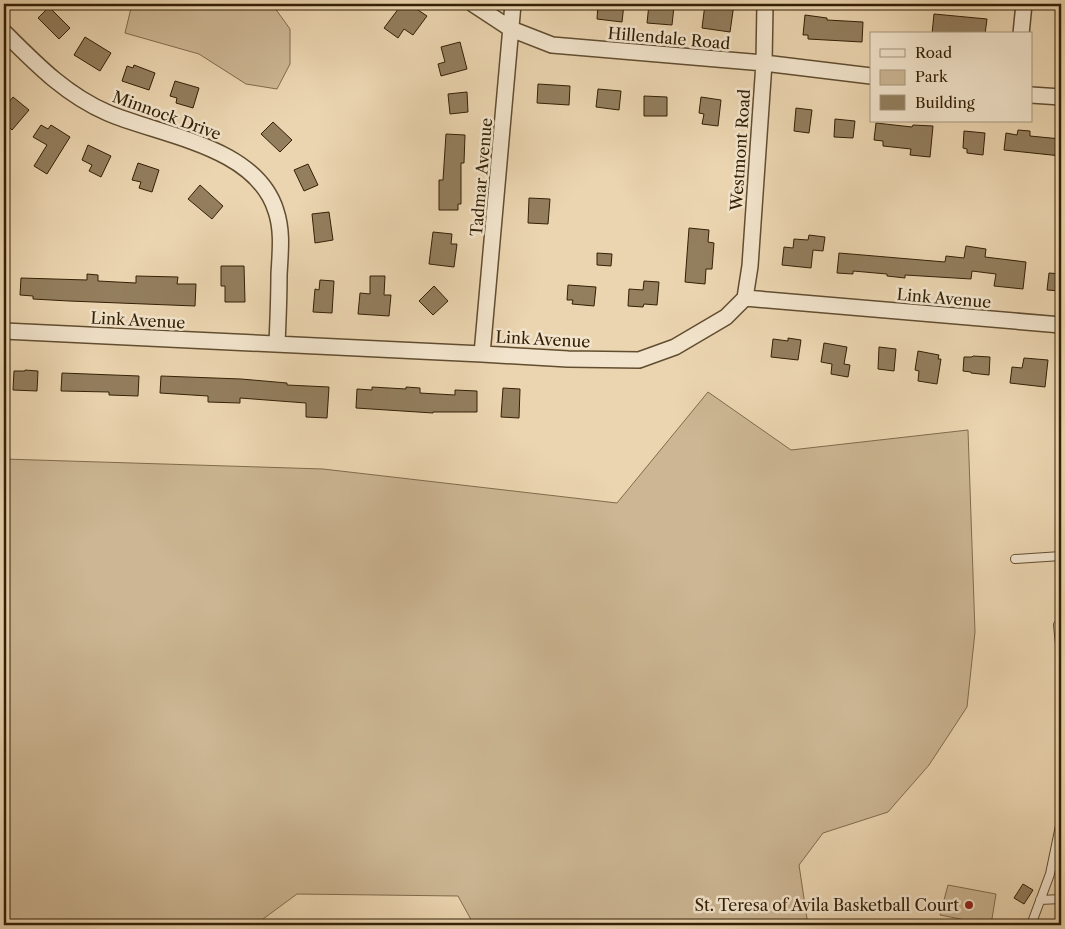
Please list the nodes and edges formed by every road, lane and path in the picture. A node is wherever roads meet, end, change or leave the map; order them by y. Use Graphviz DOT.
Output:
graph roads {
  1 [pos="473,4"];
  2 [pos="513,4"];
  3 [pos="765,4"];
  4 [pos="1024,4"];
  5 [pos="512,29"];
  6 [pos="4,32"];
  7 [pos="1021,32"];
  8 [pos="764,63"];
  9 [pos="870,76"];
  10 [pos="1032,95"];
  11 [pos="1061,97"];
  12 [pos="745,298"];
  13 [pos="1061,326"];
  14 [pos="4,331"];
  15 [pos="277,344"];
  16 [pos="482,354"];
  17 [pos="1061,556"];
  18 [pos="1015,559"];
  19 [pos="1061,625"];
  20 [pos="1061,654"];
  21 [pos="1061,821"];
  22 [pos="1060,832"];
  23 [pos="1061,867"];
  24 [pos="1051,868"];
  25 [pos="1040,900"];
  26 [pos="1061,900"];
  27 [pos="1031,925"];
  1 -- 5 [label="street, Hillendale Road"];
  2 -- 5 [label="street, Tadmar Avenue"];
  3 -- 8 [label="street, Westmont Road"];
  4 -- 7 [label="street"];
  5 -- 8 [label="street, Hillendale Road"];
  5 -- 16 [label="street, Tadmar Avenue"];
  6 -- 15 [label="street, Minnock Drive"];
  8 -- 9 [label="street, Hillendale Road"];
  8 -- 12 [label="street, Westmont Road"];
  10 -- 11 [label="street"];
  12 -- 13 [label="street, Link Avenue"];
  12 -- 16 [label="street, Link Avenue"];
  14 -- 15 [label="street, Link Avenue"];
  15 -- 16 [label="street, Link Avenue"];
  17 -- 18 [label="lane"];
  19 -- 20 [label="lane"];
  21 -- 22 [label="lane"];
  22 -- 24 [label="lane"];
  23 -- 24 [label="lane"];
  24 -- 25 [label="lane"];
  25 -- 26 [label="lane"];
  25 -- 27 [label="lane"];
}
